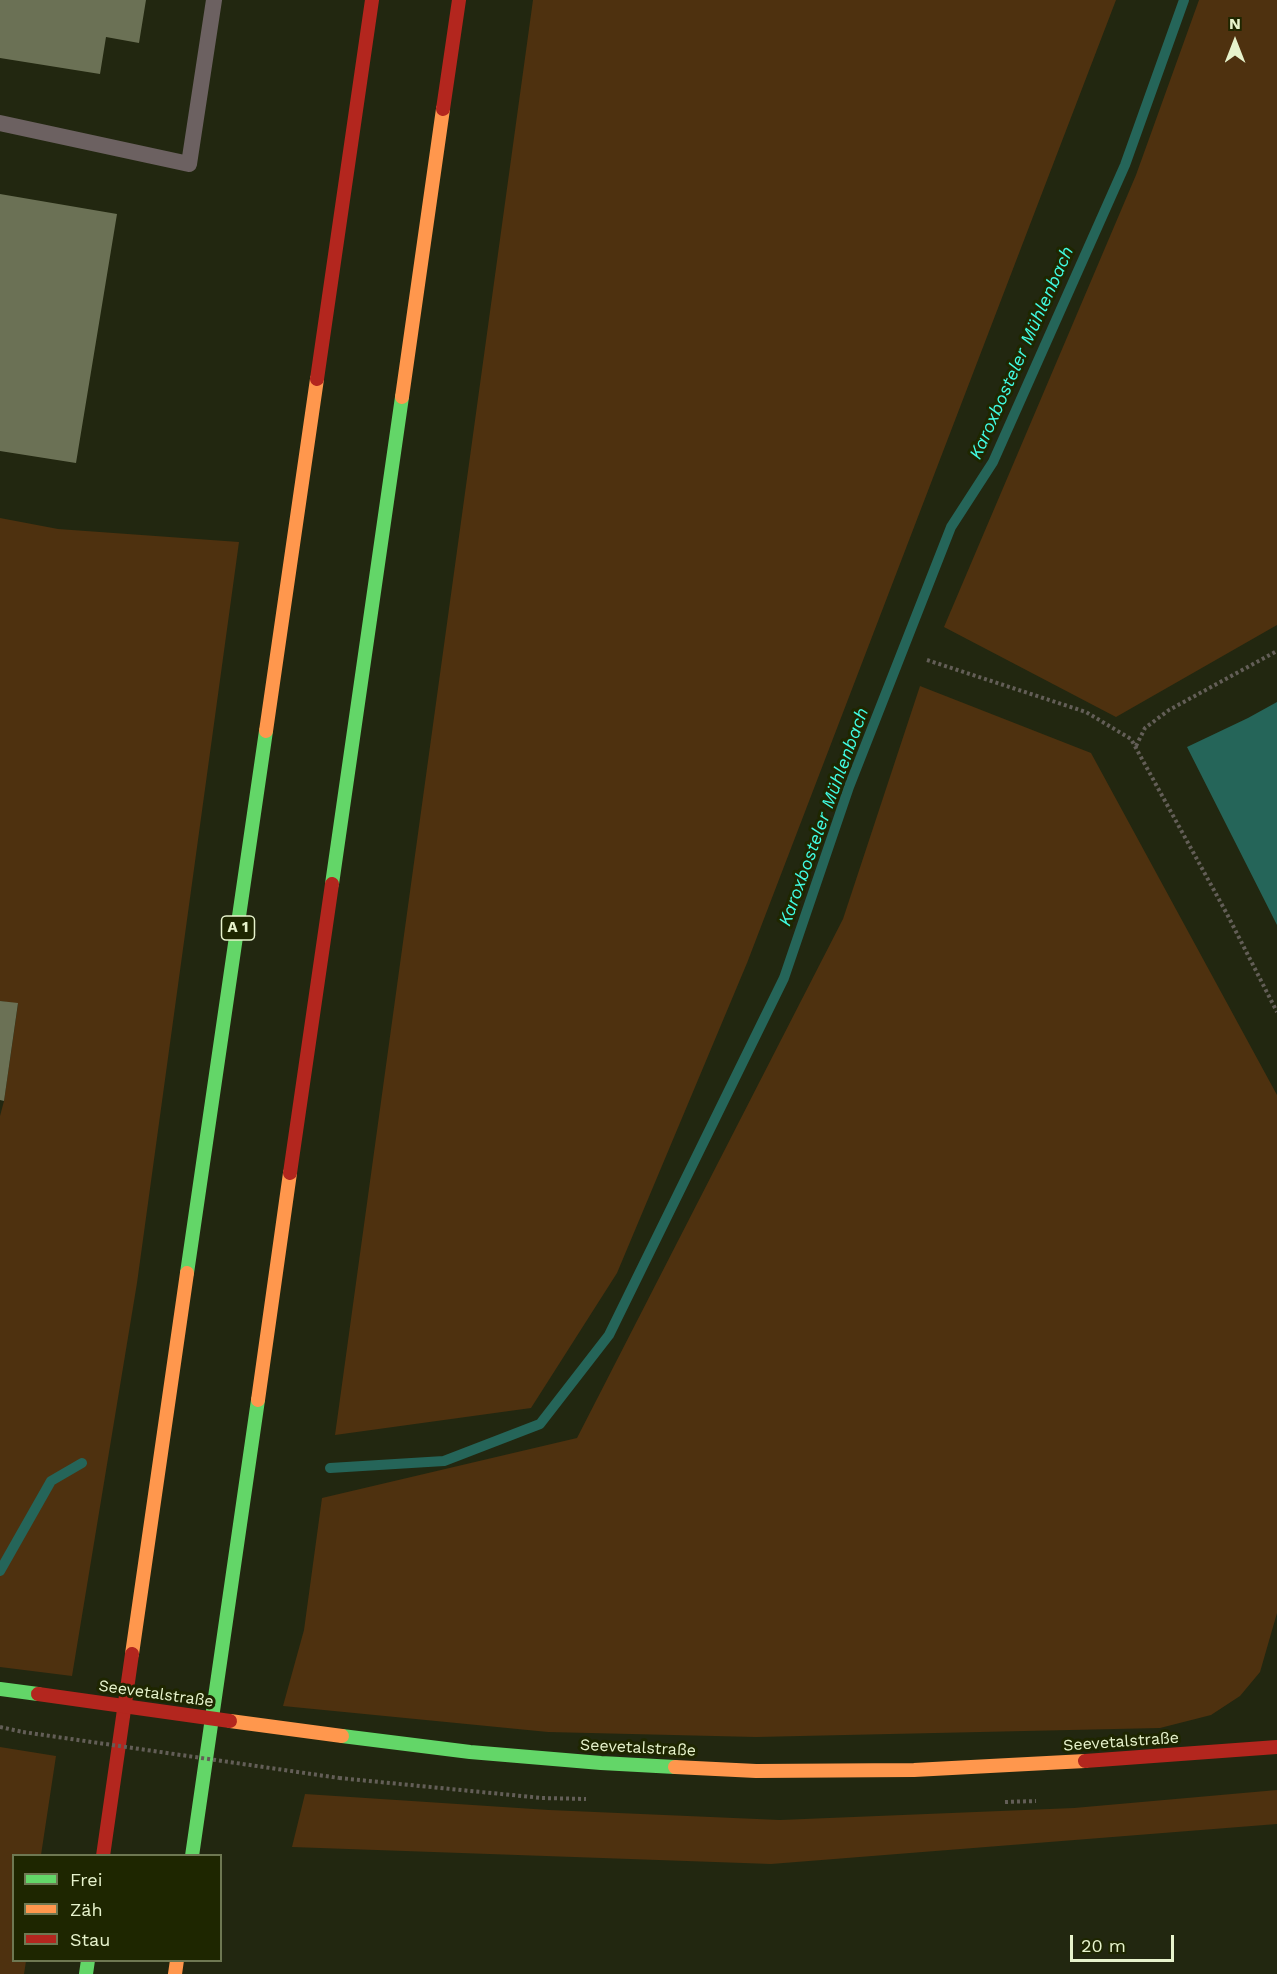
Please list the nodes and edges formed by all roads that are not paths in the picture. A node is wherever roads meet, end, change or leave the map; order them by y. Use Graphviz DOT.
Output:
graph roads {
  1 [pos="214,0"];
  2 [pos="372,0"];
  3 [pos="459,0"];
  4 [pos="0,123"];
  5 [pos="0,1689"];
  6 [pos="1277,1747"];
  7 [pos="103,1854"];
  8 [pos="192,1854"];
  1 -- 4 [label="lane"];
  2 -- 7 [label="main road, A 1"];
  3 -- 8 [label="main road"];
  5 -- 6 [label="main road, Seevetalstraße, bridge"];
}
